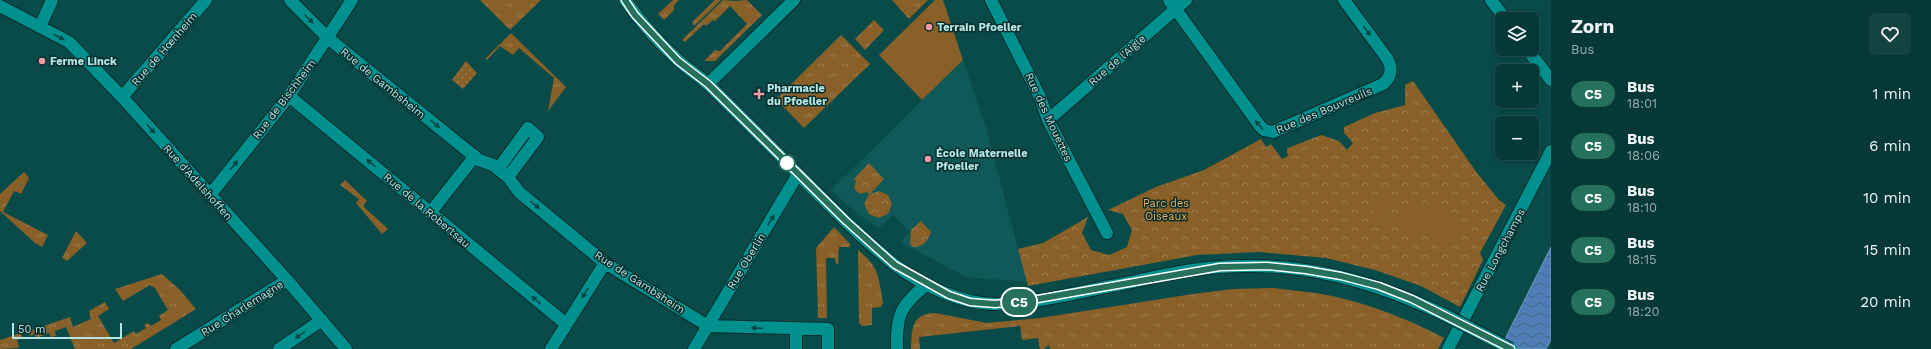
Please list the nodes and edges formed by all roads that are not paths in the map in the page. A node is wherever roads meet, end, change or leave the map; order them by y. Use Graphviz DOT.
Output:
graph roads {
  1 [pos="52,0"];
  2 [pos="206,0"];
  3 [pos="290,0"];
  4 [pos="352,0"];
  5 [pos="625,0"];
  6 [pos="794,0"];
  7 [pos="991,0"];
  8 [pos="1186,0"];
  9 [pos="1344,0"];
  10 [pos="1492,0"];
  11 [pos="1172,4"];
  12 [pos="0,6"];
  13 [pos="1500,12"];
  14 [pos="40,27"];
  15 [pos="328,38"];
  16 [pos="1532,56"];
  17 [pos="1551,80"];
  18 [pos="708,84"];
  19 [pos="289,96"];
  20 [pos="122,98"];
  21 [pos="1048,120"];
  22 [pos="1551,151"];
  23 [pos="475,156"];
  24 [pos="498,169"];
  25 [pos="798,174"];
  26 [pos="508,177"];
  27 [pos="210,195"];
  28 [pos="430,212"];
  29 [pos="1107,233"];
  30 [pos="605,263"];
  31 [pos="287,280"];
  32 [pos="927,284"];
  33 [pos="322,320"];
  34 [pos="566,324"];
  35 [pos="708,326"];
  36 [pos="796,329"];
  37 [pos="176,349"];
  38 [pos="279,349"];
  39 [pos="346,349"];
  40 [pos="551,349"];
  41 [pos="694,349"];
  42 [pos="796,349"];
  43 [pos="828,349"];
  44 [pos="897,349"];
  45 [pos="1448,349"];
  46 [pos="1511,349"];
  1 -- 14 [label="street"];
  2 -- 20 [label="street, Rue de Hœnheim"];
  3 -- 15 [label="street, Rue de Gambsheim, one-way"];
  4 -- 15 [label="street, Rue de Bischheim"];
  5 -- 18 [label="street"];
  6 -- 18 [label="street"];
  7 -- 21 [label="street, Rue des Mouettes"];
  8 -- 11 [label="street, Rue de l'Aigle"];
  9 -- 11 [label="street, Rue des Bouvreuils, one-way"];
  10 -- 13 [label="street"];
  11 -- 21 [label="street, Rue de l'Aigle"];
  12 -- 14 [label="street, Rue d'Adelshoffen"];
  14 -- 20 [label="street, Rue d'Adelshoffen, one-way"];
  15 -- 19 [label="street, Rue de Bischheim"];
  15 -- 23 [label="street, Rue de Gambsheim, one-way"];
  16 -- 17 [label="street"];
  18 -- 25 [label="street"];
  27 -- 19 [label="street, Rue de Bischheim, one-way"];
  28 -- 19 [label="street, Rue de la Robertsau, one-way"];
  20 -- 27 [label="street, Rue d'Adelshoffen, one-way"];
  21 -- 29 [label="street, Rue des Mouettes"];
  22 -- 45 [label="street, Rue Longchamps"];
  23 -- 24 [label="street, Rue de Gambsheim"];
  23 -- 28 [label="street"];
  24 -- 26 [label="street, Rue de Gambsheim"];
  24 -- 26 [label="street"];
  25 -- 32 [label="street"];
  35 -- 25 [label="street, Rue Oberlin, one-way"];
  26 -- 30 [label="street, Rue de Gambsheim, one-way"];
  27 -- 31 [label="street, Rue d'Adelshoffen"];
  34 -- 28 [label="street, Rue de la Robertsau, one-way"];
  30 -- 34 [label="street, one-way"];
  30 -- 35 [label="street, Rue de Gambsheim"];
  31 -- 33 [label="street, Rue d'Adelshoffen"];
  31 -- 37 [label="street, Rue Charlemagne"];
  32 -- 44 [label="street"];
  32 -- 46 [label="street, bridge"];
  33 -- 38 [label="street, one-way"];
  33 -- 39 [label="street, Rue d'Adelshoffen"];
  34 -- 40 [label="street"];
  36 -- 35 [label="street, Rue de Gambsheim, one-way"];
  35 -- 41 [label="street, Rue Oberlin"];
  36 -- 42 [label="street"];
  36 -- 43 [label="street, Rue de Gambsheim"];
}
